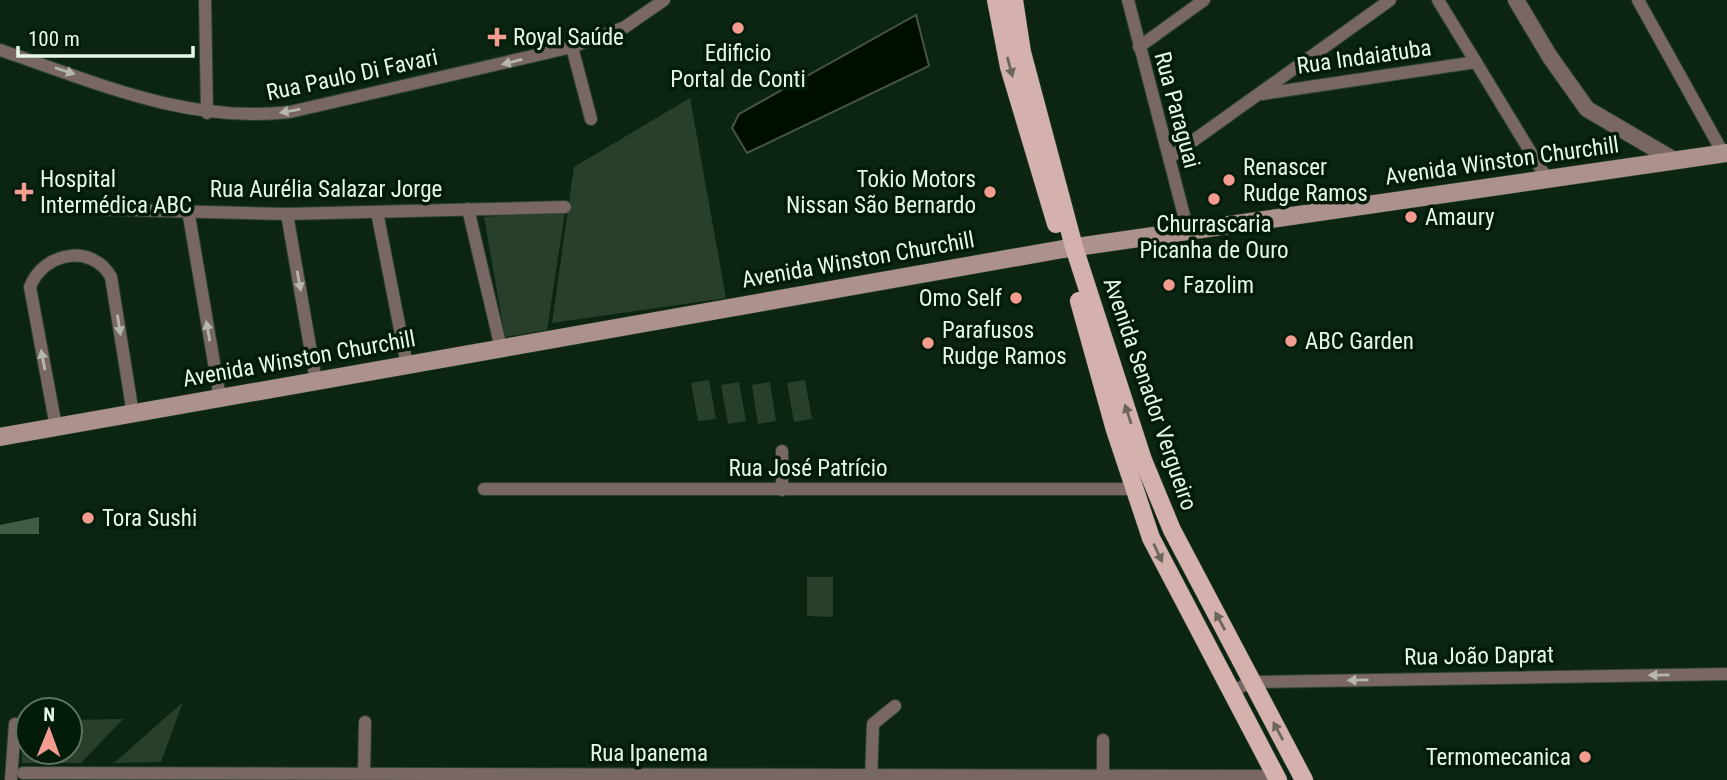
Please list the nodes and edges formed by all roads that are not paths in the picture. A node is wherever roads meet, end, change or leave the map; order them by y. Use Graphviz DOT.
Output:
graph roads {
  1 [pos="205,0"];
  2 [pos="664,0"];
  3 [pos="996,0"];
  4 [pos="1014,0"];
  5 [pos="1128,0"];
  6 [pos="1204,0"];
  7 [pos="1438,0"];
  8 [pos="1516,0"];
  9 [pos="1638,0"];
  10 [pos="1381,2"];
  11 [pos="572,47"];
  12 [pos="1139,47"];
  13 [pos="0,50"];
  14 [pos="1476,62"];
  15 [pos="1258,94"];
  16 [pos="207,113"];
  17 [pos="591,119"];
  18 [pos="1725,153"];
  19 [pos="1169,158"];
  20 [pos="1674,160"];
  21 [pos="1547,179"];
  22 [pos="565,207"];
  23 [pos="45,208"];
  24 [pos="468,209"];
  25 [pos="188,210"];
  26 [pos="377,212"];
  27 [pos="287,214"];
  28 [pos="1188,231"];
  29 [pos="1068,248"];
  30 [pos="501,348"];
  31 [pos="407,365"];
  32 [pos="316,381"];
  33 [pos="220,398"];
  34 [pos="133,414"];
  35 [pos="56,427"];
  36 [pos="0,437"];
  37 [pos="782,451"];
  38 [pos="484,489"];
  39 [pos="1133,489"];
  40 [pos="782,490"];
  41 [pos="1727,674"];
  42 [pos="1251,682"];
  43 [pos="1233,691"];
  44 [pos="895,706"];
  45 [pos="365,722"];
  46 [pos="1104,740"];
  47 [pos="14,741"];
  48 [pos="364,773"];
  49 [pos="12,775"];
  50 [pos="235,777"];
  51 [pos="341,777"];
  52 [pos="455,777"];
  53 [pos="556,777"];
  54 [pos="659,777"];
  55 [pos="761,777"];
  56 [pos="871,777"];
  57 [pos="989,777"];
  58 [pos="1103,778"];
  59 [pos="1215,778"];
  60 [pos="1277,778"];
  61 [pos="1304,780"];
  1 -- 16 [label="street"];
  2 -- 11 [label="street, Rua Paulo Di Favari"];
  3 -- 29 [label="main road, Avenida Senador Vergueiro, one-way"];
  4 -- 29 [label="main road, Avenida Senador Vergueiro"];
  5 -- 12 [label="street, Rua Paraguai"];
  6 -- 12 [label="street"];
  7 -- 14 [label="street"];
  8 -- 20 [label="street"];
  9 -- 18 [label="street"];
  10 -- 15 [label="street"];
  11 -- 16 [label="street, Rua Paulo Di Favari, one-way"];
  11 -- 17 [label="street"];
  12 -- 19 [label="street, Rua Paraguai"];
  13 -- 16 [label="street, Rua Paulo Di Favari, one-way"];
  14 -- 15 [label="street, Rua Indaiatuba"];
  14 -- 21 [label="street"];
  15 -- 19 [label="street"];
  18 -- 20 [label="main road, Avenida Winston Churchill"];
  19 -- 28 [label="street, Rua Paraguai"];
  20 -- 21 [label="main road, Avenida Winston Churchill"];
  21 -- 28 [label="main road, Avenida Winston Churchill"];
  22 -- 24 [label="street, Rua Aurélia Salazar Jorge"];
  23 -- 25 [label="street, Rua Aurélia Salazar Jorge"];
  24 -- 26 [label="street, Rua Aurélia Salazar Jorge"];
  24 -- 30 [label="street"];
  25 -- 27 [label="street, Rua Aurélia Salazar Jorge"];
  33 -- 25 [label="street, one-way"];
  26 -- 27 [label="street, Rua Aurélia Salazar Jorge"];
  26 -- 31 [label="street"];
  27 -- 32 [label="street, one-way"];
  28 -- 29 [label="main road, Avenida Winston Churchill"];
  29 -- 30 [label="main road, Avenida Winston Churchill"];
  29 -- 39 [label="main road, Avenida Senador Vergueiro"];
  42 -- 29 [label="main road, Avenida Senador Vergueiro, one-way"];
  30 -- 31 [label="main road, Avenida Winston Churchill"];
  31 -- 32 [label="main road, Avenida Winston Churchill"];
  32 -- 33 [label="main road, Avenida Winston Churchill"];
  33 -- 34 [label="main road, Avenida Winston Churchill"];
  34 -- 35 [label="main road, Avenida Winston Churchill"];
  35 -- 34 [label="street, one-way"];
  35 -- 36 [label="main road, Avenida Winston Churchill"];
  37 -- 40 [label="street"];
  38 -- 40 [label="street, Rua José Patrício"];
  39 -- 40 [label="street, Rua José Patrício"];
  39 -- 43 [label="main road, Avenida Senador Vergueiro, one-way"];
  41 -- 42 [label="street, Rua João Daprat, one-way"];
  42 -- 43 [label="street, Rua João Daprat"];
  61 -- 42 [label="main road, Avenida Senador Vergueiro, one-way"];
  43 -- 60 [label="main road, Avenida Senador Vergueiro"];
  44 -- 56 [label="street"];
  45 -- 48 [label="street"];
  46 -- 58 [label="street"];
  47 -- 49 [label="street"];
  48 -- 51 [label="street, Rua Ipanema"];
  48 -- 52 [label="street, Rua Ipanema"];
  49 -- 50 [label="street, Rua Ipanema"];
  50 -- 51 [label="street, Rua Ipanema"];
  52 -- 53 [label="street, Rua Ipanema"];
  53 -- 54 [label="street, Rua Ipanema"];
  54 -- 55 [label="street, Rua Ipanema"];
  55 -- 56 [label="street, Rua Ipanema"];
  56 -- 57 [label="street, Rua Ipanema"];
  57 -- 58 [label="street, Rua Ipanema"];
  58 -- 59 [label="street, Rua Ipanema"];
  59 -- 60 [label="street, Rua Ipanema"];
}
